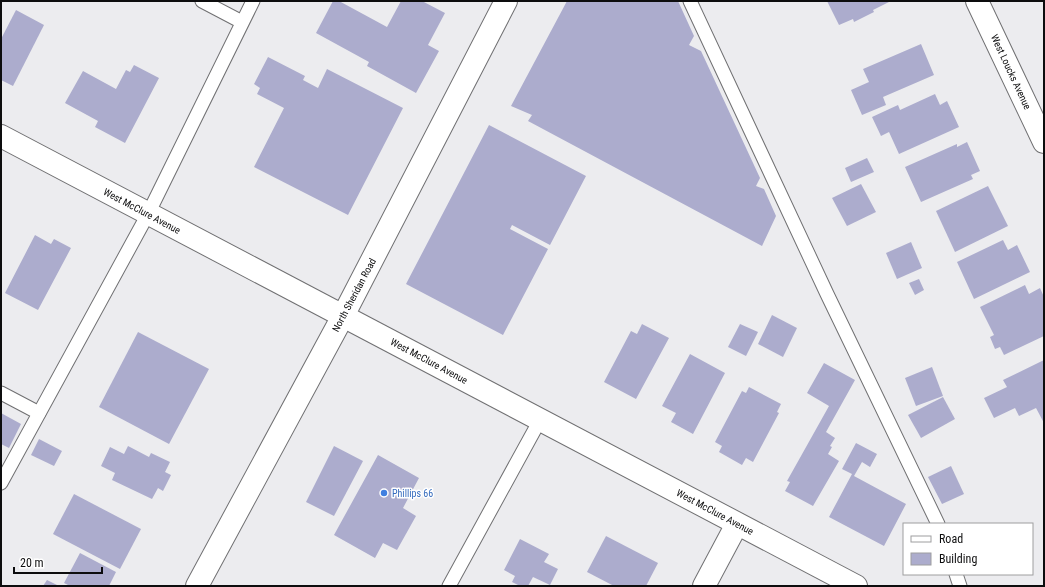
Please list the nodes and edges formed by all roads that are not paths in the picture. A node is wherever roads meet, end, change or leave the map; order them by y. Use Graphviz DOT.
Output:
graph roads {
  1 [pos="202,1"];
  2 [pos="253,1"];
  3 [pos="506,1"];
  4 [pos="690,1"];
  5 [pos="977,1"];
  6 [pos="242,22"];
  7 [pos="1,136"];
  8 [pos="1044,142"];
  9 [pos="148,214"];
  10 [pos="343,316"];
  11 [pos="1,393"];
  12 [pos="39,413"];
  13 [pos="540,420"];
  14 [pos="1,483"];
  15 [pos="938,523"];
  16 [pos="737,524"];
  17 [pos="956,575"];
  18 [pos="197,586"];
  19 [pos="449,586"];
  20 [pos="704,586"];
  21 [pos="856,586"];
  22 [pos="960,586"];
  1 -- 6 [label="lane"];
  2 -- 6 [label="lane"];
  3 -- 10 [label="street, North Sheridan Road"];
  4 -- 15 [label="lane"];
  5 -- 8 [label="street, West Loucks Avenue"];
  6 -- 9 [label="lane"];
  7 -- 9 [label="street, West McClure Avenue"];
  9 -- 10 [label="street, West McClure Avenue"];
  9 -- 12 [label="lane"];
  10 -- 13 [label="street, West McClure Avenue"];
  10 -- 18 [label="street, North Sheridan Road"];
  11 -- 12 [label="lane"];
  12 -- 14 [label="lane"];
  13 -- 16 [label="street, West McClure Avenue"];
  13 -- 19 [label="lane"];
  16 -- 20 [label="street"];
  16 -- 21 [label="street, West McClure Avenue"];
  17 -- 22 [label="lane"];
}
